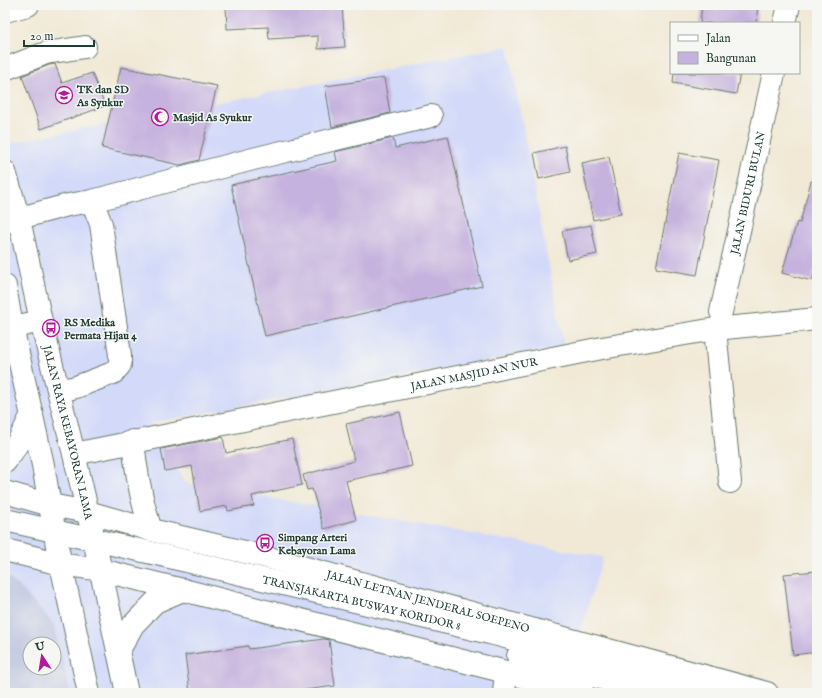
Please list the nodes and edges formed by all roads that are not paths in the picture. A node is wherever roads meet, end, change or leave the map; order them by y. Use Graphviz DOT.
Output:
graph roads {
  1 [pos="28,5"];
  2 [pos="789,5"];
  3 [pos="5,12"];
  4 [pos="785,22"];
  5 [pos="85,47"];
  6 [pos="5,69"];
  7 [pos="774,74"];
  8 [pos="431,116"];
  9 [pos="5,172"];
  10 [pos="92,201"];
  11 [pos="12,221"];
  12 [pos="5,286"];
  13 [pos="817,319"];
  14 [pos="41,320"];
  15 [pos="718,320"];
  16 [pos="9,328"];
  17 [pos="59,391"];
  18 [pos="32,414"];
  19 [pos="133,441"];
  20 [pos="74,454"];
  21 [pos="5,462"];
  22 [pos="730,482"];
  23 [pos="5,492"];
  24 [pos="50,505"];
  25 [pos="88,512"];
  26 [pos="5,520"];
  27 [pos="151,530"];
  28 [pos="5,535"];
  29 [pos="58,547"];
  30 [pos="5,550"];
  31 [pos="97,555"];
  32 [pos="183,590"];
  33 [pos="118,652"];
  34 [pos="506,672"];
  35 [pos="89,693"];
  36 [pos="126,693"];
  37 [pos="504,693"];
  38 [pos="583,693"];
  39 [pos="656,693"];
  40 [pos="717,693"];
  41 [pos="767,693"];
  1 -- 3 [label="main road"];
  2 -- 4 [label="main road"];
  5 -- 6 [label="main road"];
  7 -- 15 [label="main road, JALAN BIDURI BULAN"];
  8 -- 10 [label="main road"];
  9 -- 11 [label="main road, JALAN RAYA KEBAYORAN LAMA"];
  10 -- 11 [label="main road"];
  10 -- 17 [label="main road"];
  11 -- 14 [label="main road, JALAN RAYA KEBAYORAN LAMA"];
  12 -- 16 [label="main road"];
  13 -- 15 [label="main road, JALAN MASJID AN NUR"];
  14 -- 16 [label="main road"];
  14 -- 17 [label="main road, JALAN RAYA KEBAYORAN LAMA"];
  15 -- 19 [label="main road, JALAN MASJID AN NUR"];
  15 -- 22 [label="main road, JALAN BIDURI BULAN"];
  16 -- 18 [label="main road"];
  17 -- 20 [label="main road, JALAN RAYA KEBAYORAN LAMA"];
  18 -- 21 [label="main road"];
  18 -- 24 [label="main road"];
  19 -- 20 [label="main road, JALAN MASJID AN NUR"];
  19 -- 27 [label="main road"];
  20 -- 25 [label="main road, JALAN RAYA KEBAYORAN LAMA"];
  23 -- 24 [label="main road, JALAN LETNAN JENDERAL SOEPENO"];
  24 -- 25 [label="main road, JALAN LETNAN JENDERAL SOEPENO"];
  24 -- 29 [label="main road"];
  25 -- 27 [label="main road, JALAN LETNAN JENDERAL SOEPENO"];
  25 -- 31 [label="main road, JALAN RAYA KEBAYORAN LAMA"];
  26 -- 29 [label="main road, TRANSJAKARTA BUSWAY KORIDOR 8"];
  27 -- 41 [label="main road, JALAN LETNAN JENDERAL SOEPENO"];
  28 -- 29 [label="main road, TRANSJAKARTA BUSWAY KORIDOR 8"];
  29 -- 30 [label="main road"];
  29 -- 31 [label="main road"];
  29 -- 31 [label="main road, TRANSJAKARTA BUSWAY KORIDOR 8"];
  29 -- 35 [label="main road"];
  31 -- 32 [label="main road"];
  31 -- 33 [label="main road, JALAN RAYA KEBAYORAN LAMA"];
  31 -- 39 [label="main road, TRANSJAKARTA BUSWAY KORIDOR 8"];
  31 -- 40 [label="main road, TRANSJAKARTA BUSWAY KORIDOR 8"];
  32 -- 33 [label="main road"];
  32 -- 34 [label="main road"];
  33 -- 36 [label="main road, JALAN RAYA KEBAYORAN LAMA"];
  34 -- 37 [label="main road"];
  34 -- 38 [label="main road"];
}
